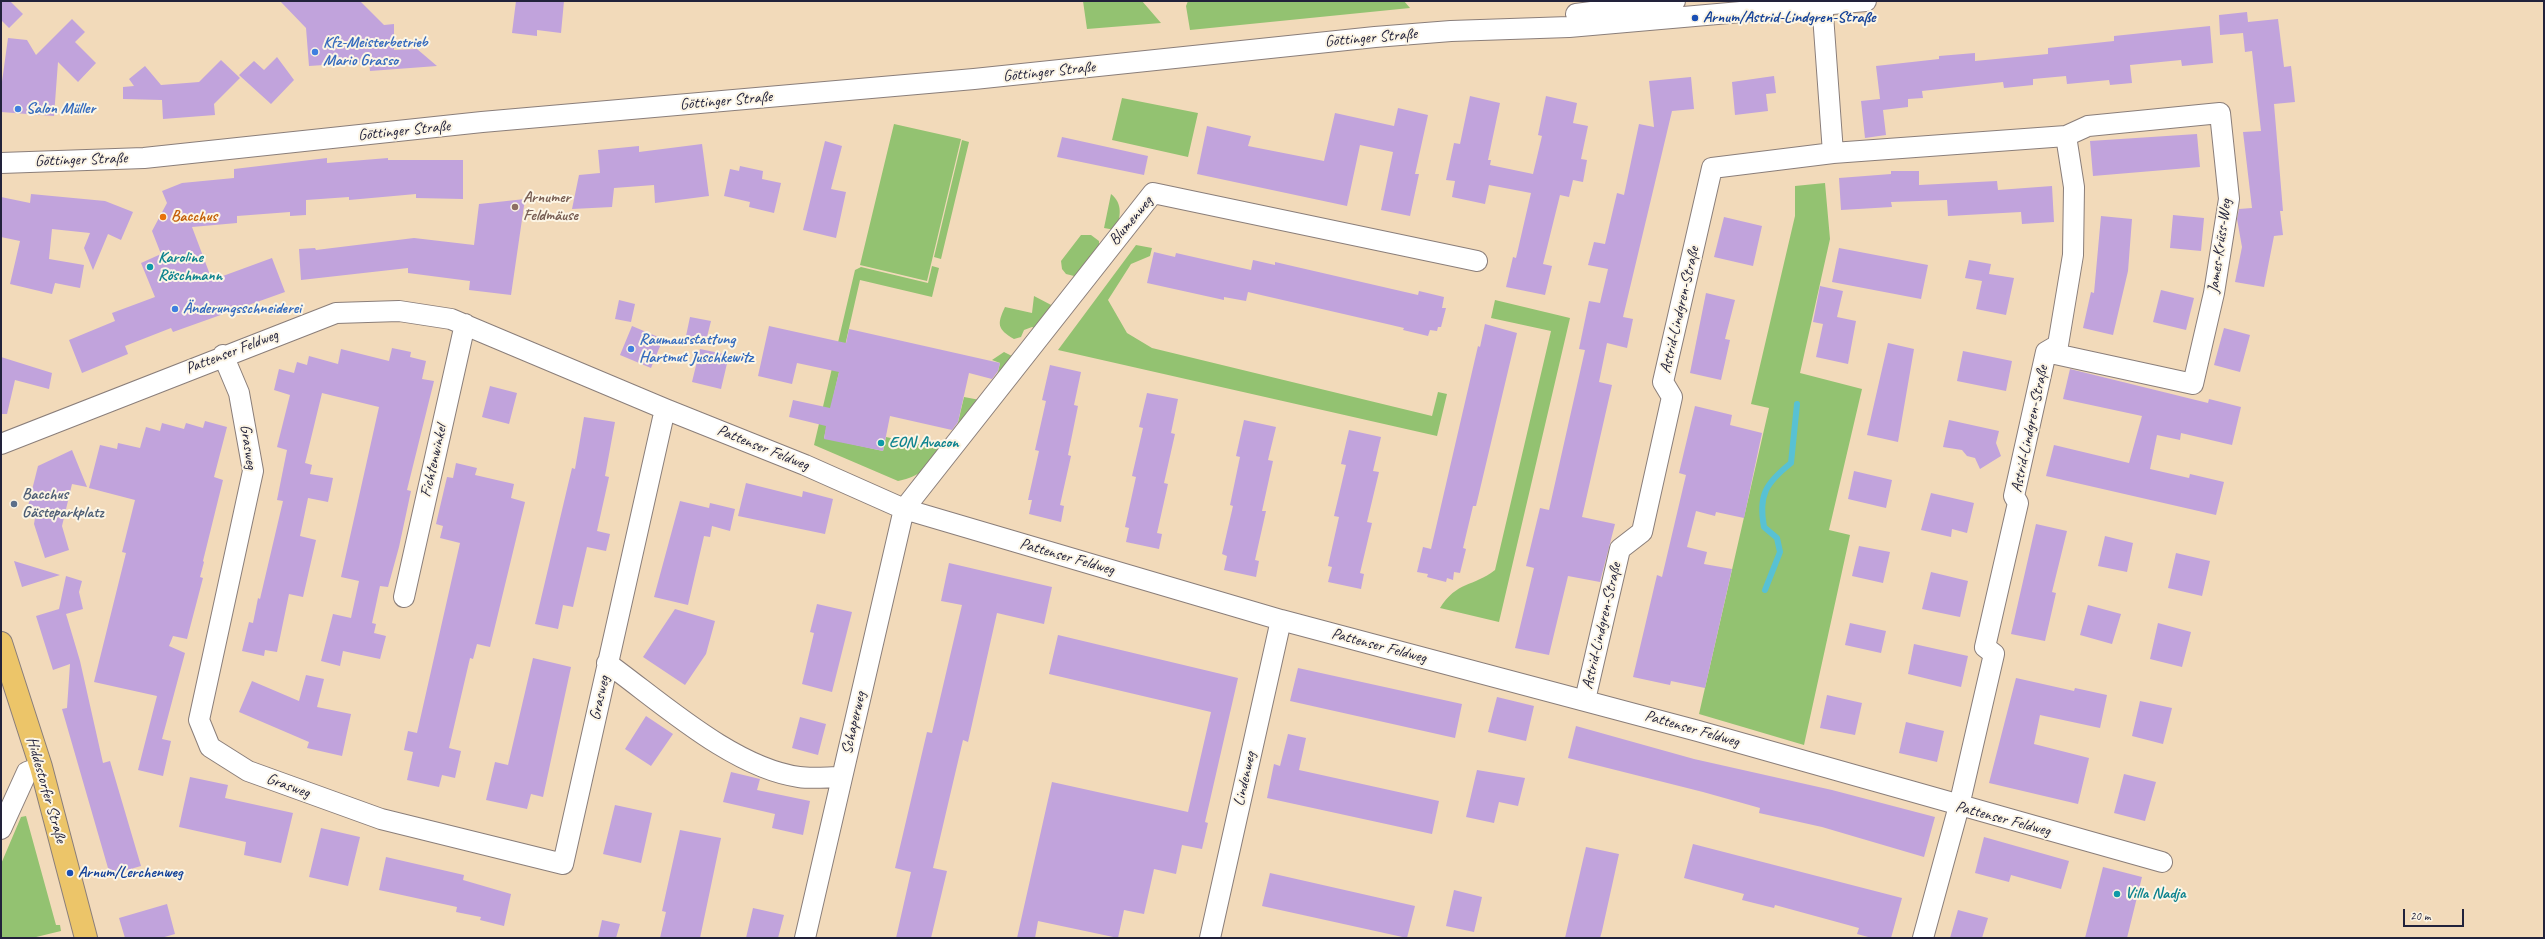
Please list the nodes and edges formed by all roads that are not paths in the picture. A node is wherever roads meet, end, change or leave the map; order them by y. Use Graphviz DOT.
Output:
graph roads {
  1 [pos="1675,1"];
  2 [pos="1866,1"];
  3 [pos="1822,3"];
  4 [pos="1451,31"];
  5 [pos="2066,136"];
  6 [pos="1834,153"];
  7 [pos="1,163"];
  8 [pos="1477,261"];
  9 [pos="465,324"];
  10 [pos="2046,352"];
  11 [pos="223,356"];
  12 [pos="665,409"];
  13 [pos="1,444"];
  14 [pos="904,509"];
  15 [pos="404,597"];
  16 [pos="1281,620"];
  17 [pos="1,643"];
  18 [pos="607,663"];
  19 [pos="1585,700"];
  20 [pos="41,767"];
  21 [pos="842,777"];
  22 [pos="1959,806"];
  23 [pos="1,829"];
  24 [pos="2162,862"];
  25 [pos="86,938"];
  26 [pos="805,938"];
  27 [pos="1210,938"];
  28 [pos="1923,938"];
  1 -- 4 [label="street, Göttinger Straße"];
  2 -- 3 [label="street, Göttinger Straße"];
  3 -- 4 [label="street, Göttinger Straße"];
  3 -- 6 [label="street"];
  4 -- 7 [label="street, Göttinger Straße"];
  5 -- 6 [label="street, Astrid-Lindgren-Straße"];
  5 -- 10 [label="street, Astrid-Lindgren-Straße"];
  5 -- 10 [label="street, James-Krüss-Weg"];
  6 -- 19 [label="street, Astrid-Lindgren-Straße"];
  8 -- 14 [label="street, Blumenweg"];
  9 -- 11 [label="street, Pattenser Feldweg"];
  9 -- 12 [label="street, Pattenser Feldweg"];
  9 -- 15 [label="street, Fichtenwinkel"];
  10 -- 22 [label="street, Astrid-Lindgren-Straße"];
  11 -- 13 [label="street, Pattenser Feldweg"];
  11 -- 18 [label="street, Grasweg"];
  12 -- 14 [label="street, Pattenser Feldweg"];
  12 -- 18 [label="street, Grasweg"];
  14 -- 16 [label="street, Pattenser Feldweg"];
  14 -- 21 [label="street, Schaperweg"];
  16 -- 19 [label="street, Pattenser Feldweg"];
  16 -- 27 [label="street, Lindenweg"];
  17 -- 20 [label="main road, Hiddestorfer Straße"];
  18 -- 21 [label="street, Grasweg"];
  19 -- 22 [label="street, Pattenser Feldweg"];
  20 -- 23 [label="street"];
  20 -- 25 [label="main road, Hiddestorfer Straße"];
  21 -- 26 [label="street, Schaperweg"];
  22 -- 24 [label="street, Pattenser Feldweg"];
  22 -- 28 [label="street"];
}
